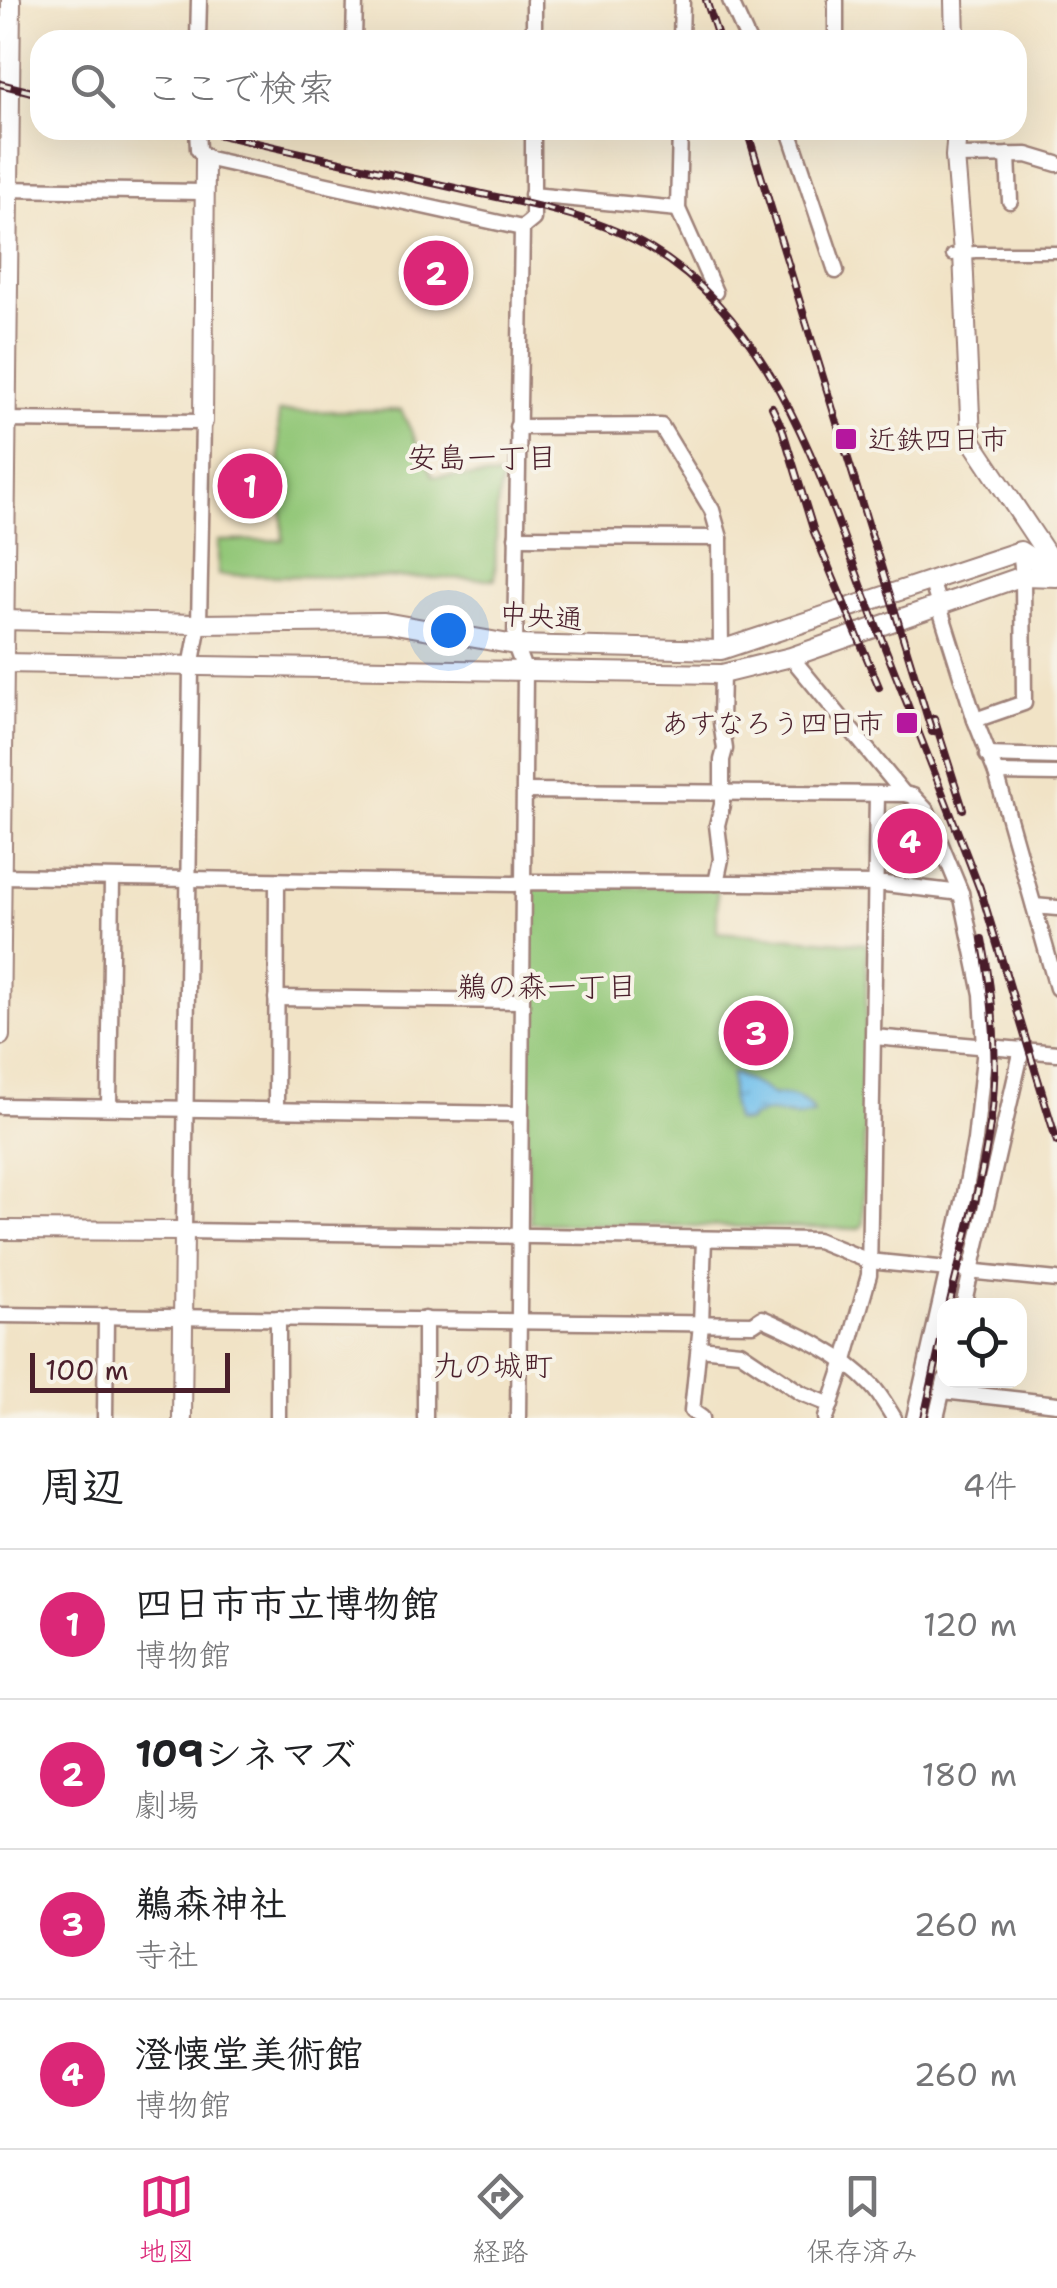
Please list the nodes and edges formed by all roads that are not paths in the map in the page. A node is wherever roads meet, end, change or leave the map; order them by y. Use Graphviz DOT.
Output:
graph roads {
  1 [pos="11,0"];
  2 [pos="199,0"];
  3 [pos="355,0"];
  4 [pos="534,0"];
  5 [pos="682,0"];
  6 [pos="730,0"];
  7 [pos="836,0"];
  8 [pos="954,0"];
  9 [pos="198,30"];
  10 [pos="354,30"];
  11 [pos="534,30"];
  12 [pos="681,30"];
  13 [pos="744,30"];
  14 [pos="836,30"];
  15 [pos="955,30"];
  16 [pos="5,77"];
  17 [pos="5,103"];
  18 [pos="198,140"];
  19 [pos="533,140"];
  20 [pos="680,140"];
  21 [pos="792,140"];
  22 [pos="956,140"];
  23 [pos="1008,155"];
  24 [pos="956,156"];
  25 [pos="205,158"];
  26 [pos="1057,164"];
  27 [pos="4,189"];
  28 [pos="204,192"];
  29 [pos="532,194"];
  30 [pos="1010,201"];
  31 [pos="678,209"];
  32 [pos="522,228"];
  33 [pos="1057,252"];
  34 [pos="958,254"];
  35 [pos="836,271"];
  36 [pos="715,292"];
  37 [pos="3,420"];
  38 [pos="203,422"];
  39 [pos="517,428"];
  40 [pos="516,537"];
  41 [pos="720,538"];
  42 [pos="1020,551"];
  43 [pos="1057,574"];
  44 [pos="1023,576"];
  45 [pos="930,580"];
  46 [pos="940,607"];
  47 [pos="2,620"];
  48 [pos="200,624"];
  49 [pos="514,645"];
  50 [pos="721,650"];
  51 [pos="791,657"];
  52 [pos="2,663"];
  53 [pos="191,667"];
  54 [pos="526,672"];
  55 [pos="722,674"];
  56 [pos="975,720"];
  57 [pos="987,756"];
  58 [pos="1057,756"];
  59 [pos="996,773"];
  60 [pos="1057,774"];
  61 [pos="524,791"];
  62 [pos="720,793"];
  63 [pos="877,794"];
  64 [pos="904,794"];
  65 [pos="1,876"];
  66 [pos="188,878"];
  67 [pos="112,879"];
  68 [pos="277,881"];
  69 [pos="523,884"];
  70 [pos="716,884"];
  71 [pos="876,884"];
  72 [pos="961,893"];
  73 [pos="1034,906"];
  74 [pos="1057,908"];
  75 [pos="1057,988"];
  76 [pos="276,998"];
  77 [pos="521,1001"];
  78 [pos="0,1036"];
  79 [pos="874,1036"];
  80 [pos="985,1048"];
  81 [pos="1022,1050"];
  82 [pos="1057,1053"];
  83 [pos="0,1106"];
  84 [pos="109,1106"];
  85 [pos="186,1108"];
  86 [pos="276,1110"];
  87 [pos="520,1114"];
  88 [pos="0,1230"];
  89 [pos="184,1231"];
  90 [pos="519,1236"];
  91 [pos="704,1239"];
  92 [pos="869,1261"];
  93 [pos="948,1268"];
  94 [pos="971,1271"];
  95 [pos="1057,1280"];
  96 [pos="964,1298"];
  97 [pos="0,1315"];
  98 [pos="106,1316"];
  99 [pos="184,1318"];
  100 [pos="278,1318"];
  101 [pos="426,1320"];
  102 [pos="518,1322"];
  103 [pos="700,1324"];
  104 [pos="698,1348"];
  105 [pos="844,1364"];
  106 [pos="944,1388"];
  107 [pos="957,1388"];
  108 [pos="1057,1404"];
  109 [pos="828,1411"];
  110 [pos="694,1416"];
  111 [pos="105,1418"];
  112 [pos="182,1418"];
  113 [pos="278,1418"];
  114 [pos="424,1418"];
  115 [pos="518,1418"];
  116 [pos="894,1418"];
  117 [pos="914,1418"];
  118 [pos="936,1418"];
  1 -- 16 [label="street"];
  2 -- 9 [label="street"];
  3 -- 10 [label="street"];
  4 -- 11 [label="street"];
  5 -- 12 [label="street"];
  6 -- 13 [label="street"];
  7 -- 14 [label="street"];
  8 -- 15 [label="street"];
  16 -- 17 [label="street"];
  17 -- 27 [label="street"];
  18 -- 25 [label="street"];
  19 -- 29 [label="street"];
  20 -- 31 [label="street"];
  21 -- 35 [label="street"];
  22 -- 24 [label="street"];
  23 -- 24 [label="street"];
  23 -- 26 [label="street"];
  23 -- 30 [label="street"];
  24 -- 34 [label="street"];
  25 -- 28 [label="street"];
  25 -- 32 [label="street"];
  27 -- 28 [label="street"];
  27 -- 37 [label="street"];
  28 -- 38 [label="street"];
  29 -- 31 [label="street"];
  29 -- 32 [label="street"];
  31 -- 36 [label="street"];
  32 -- 39 [label="street"];
  33 -- 34 [label="street"];
  34 -- 43 [label="street"];
  37 -- 38 [label="street"];
  37 -- 47 [label="street"];
  38 -- 48 [label="street"];
  39 -- 40 [label="street"];
  39 -- 41 [label="street"];
  40 -- 41 [label="street"];
  40 -- 49 [label="street"];
  41 -- 50 [label="street"];
  42 -- 43 [label="street"];
  42 -- 44 [label="street"];
  42 -- 45 [label="street, 中央通"];
  43 -- 44 [label="street, 中央通"];
  44 -- 46 [label="street, 中央通"];
  44 -- 56 [label="street"];
  45 -- 46 [label="street"];
  45 -- 50 [label="street, 中央通"];
  46 -- 51 [label="street, 中央通"];
  46 -- 56 [label="street"];
  47 -- 48 [label="street, 中央通"];
  47 -- 52 [label="street"];
  48 -- 49 [label="street, 中央通"];
  48 -- 53 [label="street"];
  49 -- 50 [label="street, 中央通"];
  49 -- 54 [label="street"];
  50 -- 55 [label="street"];
  51 -- 55 [label="street, 中央通"];
  51 -- 64 [label="street"];
  52 -- 53 [label="street, 中央通"];
  52 -- 65 [label="street"];
  53 -- 54 [label="street, 中央通"];
  53 -- 66 [label="street"];
  54 -- 55 [label="street, 中央通"];
  54 -- 61 [label="street"];
  55 -- 62 [label="street"];
  56 -- 57 [label="street"];
  57 -- 58 [label="street"];
  57 -- 59 [label="street"];
  59 -- 60 [label="street"];
  59 -- 73 [label="street"];
  61 -- 62 [label="street"];
  61 -- 69 [label="street"];
  62 -- 63 [label="street"];
  62 -- 70 [label="street"];
  63 -- 64 [label="street"];
  63 -- 71 [label="street"];
  64 -- 72 [label="street"];
  65 -- 67 [label="street"];
  65 -- 78 [label="street"];
  66 -- 67 [label="street"];
  66 -- 68 [label="street"];
  66 -- 85 [label="street"];
  67 -- 84 [label="street"];
  68 -- 69 [label="street"];
  68 -- 76 [label="street"];
  69 -- 70 [label="street"];
  69 -- 77 [label="street"];
  70 -- 71 [label="street"];
  71 -- 72 [label="street"];
  71 -- 79 [label="street"];
  72 -- 80 [label="street"];
  73 -- 74 [label="street"];
  73 -- 75 [label="street"];
  76 -- 77 [label="street"];
  76 -- 86 [label="street"];
  77 -- 87 [label="street"];
  79 -- 80 [label="street"];
  79 -- 92 [label="street"];
  80 -- 81 [label="street"];
  80 -- 93 [label="street"];
  81 -- 82 [label="street"];
  81 -- 94 [label="street"];
  83 -- 84 [label="street"];
  84 -- 85 [label="street"];
  85 -- 86 [label="street"];
  85 -- 89 [label="street"];
  86 -- 87 [label="street"];
  87 -- 90 [label="street"];
  88 -- 89 [label="street"];
  89 -- 90 [label="street"];
  89 -- 99 [label="street"];
  90 -- 91 [label="street"];
  90 -- 102 [label="street"];
  91 -- 92 [label="street"];
  91 -- 103 [label="street"];
  92 -- 93 [label="street"];
  92 -- 105 [label="street"];
  93 -- 94 [label="street"];
  93 -- 117 [label="street"];
  94 -- 95 [label="street"];
  94 -- 96 [label="street"];
  97 -- 98 [label="street"];
  98 -- 99 [label="street"];
  98 -- 111 [label="street"];
  99 -- 100 [label="street"];
  99 -- 112 [label="street"];
  100 -- 101 [label="street"];
  100 -- 113 [label="street"];
  101 -- 102 [label="street"];
  101 -- 114 [label="street"];
  102 -- 103 [label="street"];
  102 -- 115 [label="street"];
  103 -- 104 [label="street"];
  103 -- 105 [label="street"];
  104 -- 109 [label="street"];
  104 -- 110 [label="street"];
  105 -- 109 [label="street"];
  105 -- 116 [label="street"];
  106 -- 118 [label="street"];
  107 -- 108 [label="street"];
}
